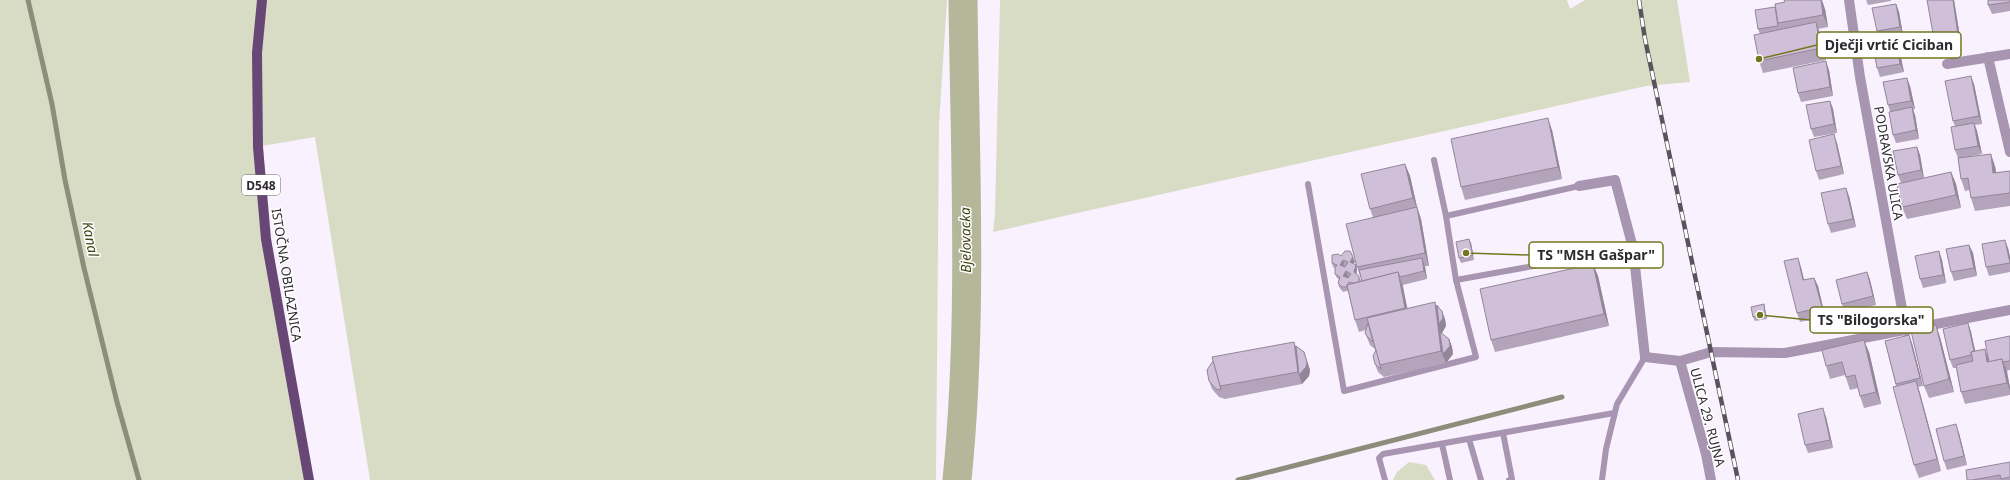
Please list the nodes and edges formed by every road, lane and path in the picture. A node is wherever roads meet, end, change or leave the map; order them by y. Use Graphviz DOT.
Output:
graph roads {
  1 [pos="262,0"];
  2 [pos="1849,0"];
  3 [pos="2010,54"];
  4 [pos="1988,57"];
  5 [pos="1947,64"];
  6 [pos="2010,152"];
  7 [pos="1434,160"];
  8 [pos="1308,184"];
  9 [pos="1579,186"];
  10 [pos="1446,216"];
  11 [pos="1633,248"];
  12 [pos="1456,280"];
  13 [pos="2010,310"];
  14 [pos="1906,331"];
  15 [pos="1645,357"];
  16 [pos="1680,361"];
  17 [pos="1614,413"];
  18 [pos="1503,433"];
  19 [pos="1469,439"];
  20 [pos="1442,444"];
  21 [pos="309,480"];
  22 [pos="1385,480"];
  23 [pos="1450,480"];
  24 [pos="1481,480"];
  25 [pos="1509,480"];
  26 [pos="1602,480"];
  27 [pos="1711,480"];
  1 -- 21 [label="main road, ISTOČNA OBILAZNICA / D548"];
  2 -- 14 [label="street, PODRAVSKA ULICA"];
  3 -- 4 [label="street"];
  4 -- 5 [label="street"];
  4 -- 6 [label="street"];
  7 -- 10 [label="lane"];
  8 -- 12 [label="lane"];
  9 -- 10 [label="lane"];
  9 -- 11 [label="street"];
  10 -- 12 [label="lane"];
  11 -- 12 [label="lane"];
  11 -- 15 [label="street"];
  13 -- 14 [label="street"];
  14 -- 16 [label="street"];
  15 -- 16 [label="street"];
  15 -- 17 [label="lane"];
  16 -- 27 [label="street, ULICA 29. RUJNA"];
  17 -- 18 [label="lane"];
  17 -- 26 [label="lane"];
  18 -- 19 [label="lane"];
  18 -- 25 [label="lane"];
  19 -- 20 [label="lane"];
  19 -- 24 [label="lane"];
  20 -- 22 [label="lane"];
  20 -- 23 [label="lane"];
}
